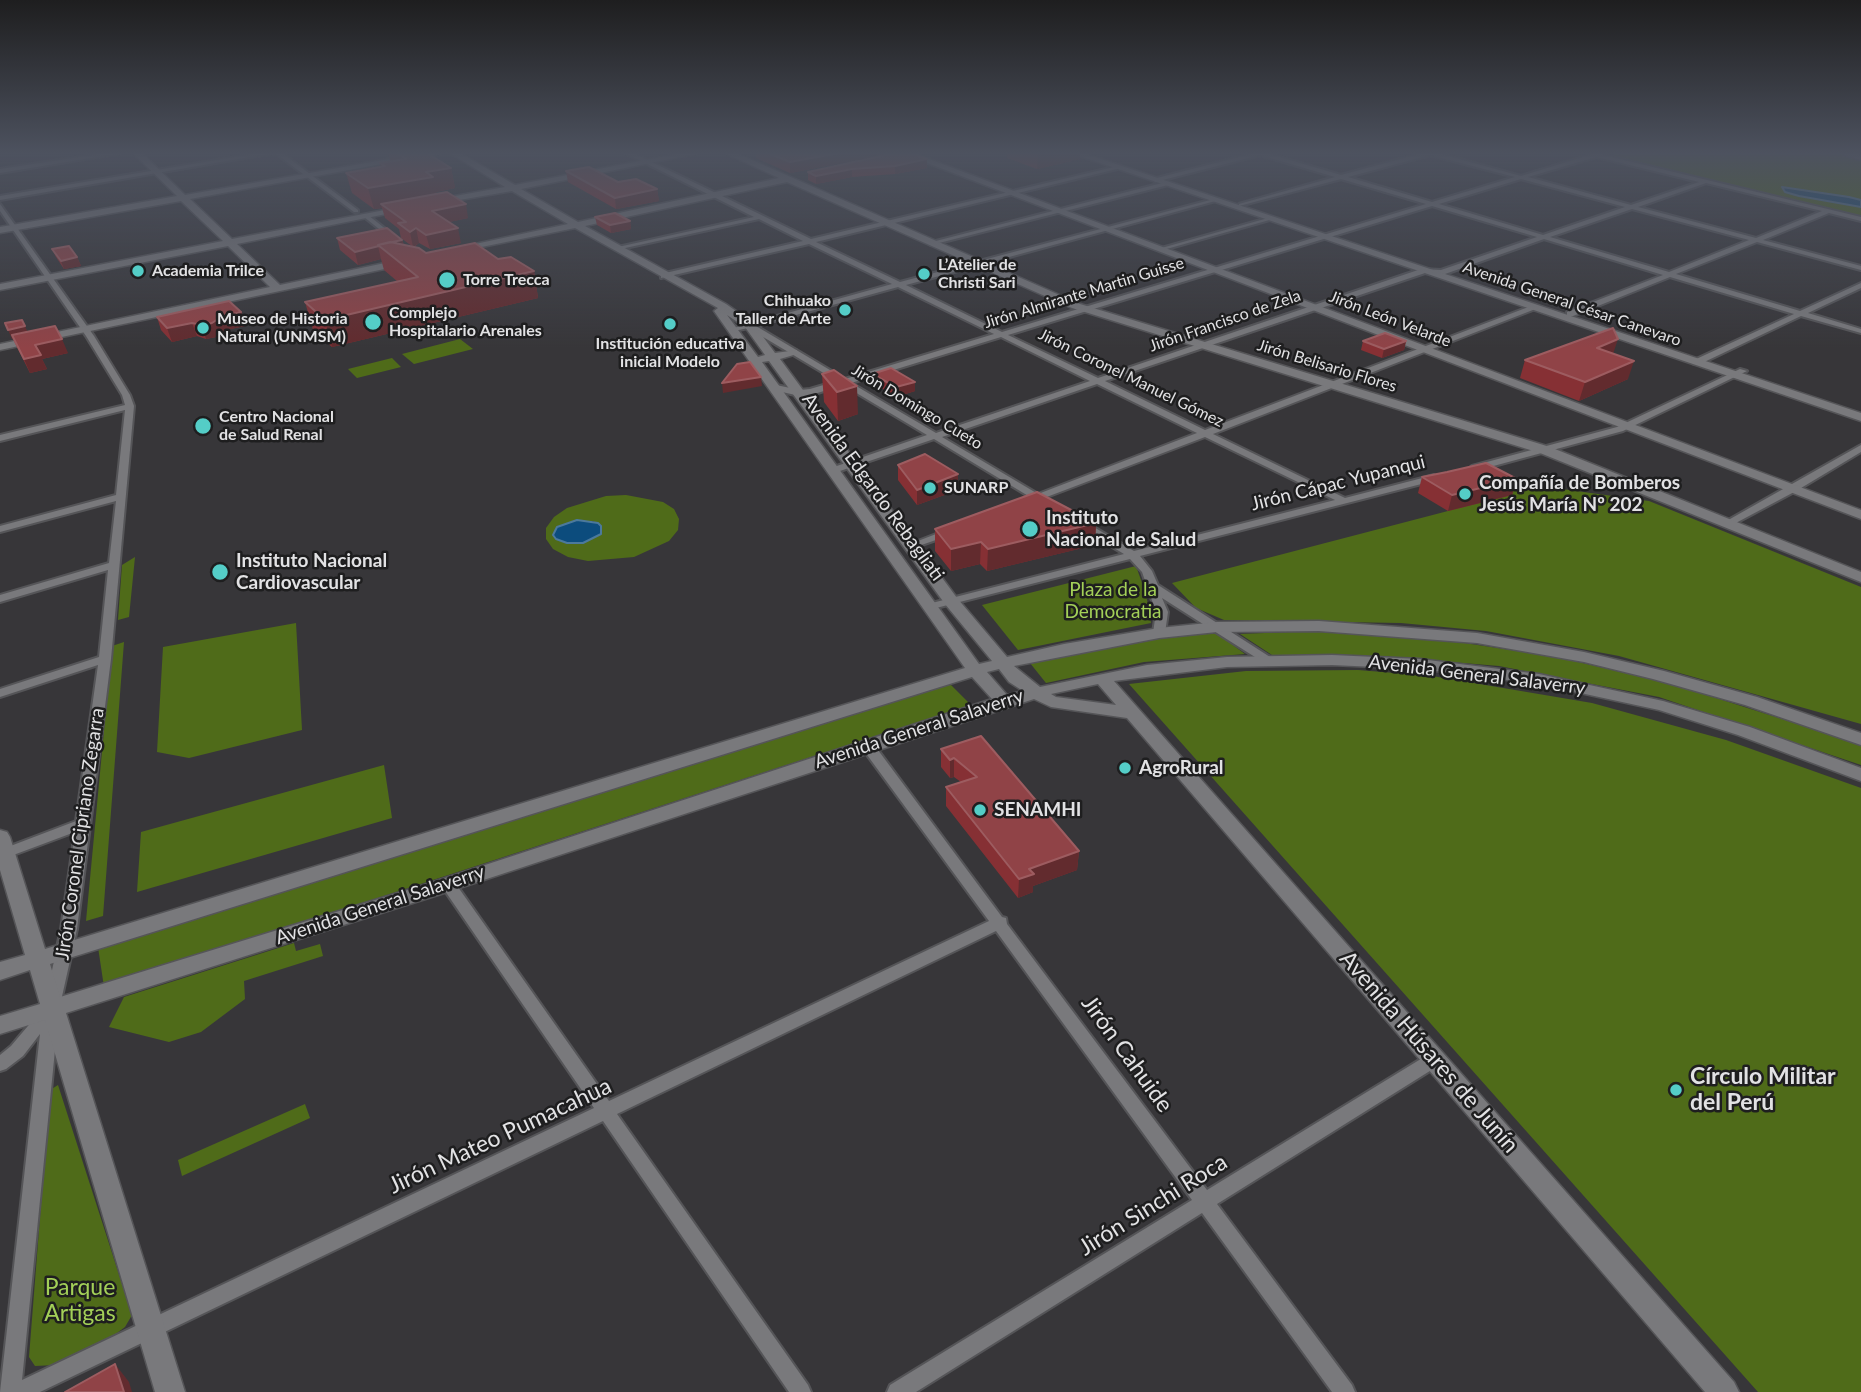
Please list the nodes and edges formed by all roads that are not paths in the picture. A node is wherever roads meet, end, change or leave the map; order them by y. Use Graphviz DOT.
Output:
graph roads {
  1 [pos="9,218"];
  2 [pos="67,218"];
  3 [pos="204,218"];
  4 [pos="324,218"];
  5 [pos="354,218"];
  6 [pos="368,218"];
  7 [pos="564,218"];
  8 [pos="609,218"];
  9 [pos="757,218"];
  10 [pos="763,218"];
  11 [pos="876,218"];
  12 [pos="908,218"];
  13 [pos="1032,218"];
  14 [pos="1079,218"];
  15 [pos="1149,218"];
  16 [pos="1267,218"];
  17 [pos="1277,218"];
  18 [pos="1387,218"];
  19 [pos="1479,218"];
  20 [pos="1599,218"];
  21 [pos="1673,218"];
  22 [pos="1811,218"];
  23 [pos="1270,219"];
  24 [pos="887,223"];
  25 [pos="576,225"];
  26 [pos="15,227"];
  27 [pos="1108,229"];
  28 [pos="0,230"];
  29 [pos="1328,236"];
  30 [pos="1543,237"];
  31 [pos="226,239"];
  32 [pos="1756,240"];
  33 [pos="811,241"];
  34 [pos="399,242"];
  35 [pos="931,243"];
  36 [pos="618,249"];
  37 [pos="1161,249"];
  38 [pos="447,253"];
  39 [pos="420,258"];
  40 [pos="978,264"];
  41 [pos="1861,268"];
  42 [pos="1216,270"];
  43 [pos="1424,271"];
  44 [pos="1442,272"];
  45 [pos="47,274"];
  46 [pos="1669,274"];
  47 [pos="664,276"];
  48 [pos="0,278"];
  49 [pos="900,285"];
  50 [pos="1861,285"];
  51 [pos="0,287"];
  52 [pos="277,288"];
  53 [pos="706,299"];
  54 [pos="1315,307"];
  55 [pos="1534,308"];
  56 [pos="1085,309"];
  57 [pos="1800,313"];
  58 [pos="1570,314"];
  59 [pos="749,325"];
  60 [pos="85,329"];
  61 [pos="734,329"];
  62 [pos="1861,331"];
  63 [pos="1003,334"];
  64 [pos="1202,346"];
  65 [pos="0,347"];
  66 [pos="1425,349"];
  67 [pos="793,352"];
  68 [pos="772,356"];
  69 [pos="1700,360"];
  70 [pos="757,362"];
  71 [pos="1739,373"];
  72 [pos="1099,380"];
  73 [pos="844,382"];
  74 [pos="1330,386"];
  75 [pos="776,388"];
  76 [pos="800,393"];
  77 [pos="130,406"];
  78 [pos="1859,413"];
  79 [pos="1628,426"];
  80 [pos="1208,432"];
  81 [pos="935,436"];
  82 [pos="0,438"];
  83 [pos="1861,448"];
  84 [pos="1545,450"];
  85 [pos="850,465"];
  86 [pos="834,470"];
  87 [pos="1462,471"];
  88 [pos="1449,474"];
  89 [pos="1793,489"];
  90 [pos="122,496"];
  91 [pos="1037,498"];
  92 [pos="1344,501"];
  93 [pos="1049,505"];
  94 [pos="1012,508"];
  95 [pos="1861,515"];
  96 [pos="1073,519"];
  97 [pos="1728,523"];
  98 [pos="961,527"];
  99 [pos="0,529"];
  100 [pos="910,546"];
  101 [pos="1133,555"];
  102 [pos="115,565"];
  103 [pos="1861,577"];
  104 [pos="1155,588"];
  105 [pos="0,599"];
  106 [pos="951,601"];
  107 [pos="932,606"];
  108 [pos="1217,627"];
  109 [pos="1158,633"];
  110 [pos="105,659"];
  111 [pos="1266,660"];
  112 [pos="1001,663"];
  113 [pos="975,670"];
  114 [pos="1102,678"];
  115 [pos="0,693"];
  116 [pos="1033,693"];
  117 [pos="1003,701"];
  118 [pos="1133,713"];
  119 [pos="1861,739"];
  120 [pos="867,745"];
  121 [pos="1861,775"];
  122 [pos="83,824"];
  123 [pos="2,849"];
  124 [pos="448,884"];
  125 [pos="1001,922"];
  126 [pos="64,951"];
  127 [pos="38,959"];
  128 [pos="0,971"];
  129 [pos="51,1010"];
  130 [pos="0,1026"];
  131 [pos="1434,1059"];
  132 [pos="0,1065"];
  133 [pos="606,1113"];
  134 [pos="1204,1202"];
  135 [pos="150,1329"];
  136 [pos="10,1392"];
  137 [pos="18,1392"];
  138 [pos="170,1392"];
  139 [pos="801,1392"];
  140 [pos="897,1392"];
  141 [pos="1345,1392"];
  142 [pos="1724,1392"];
  1 -- 26 [label="street"];
  2 -- 26 [label="main road"];
  3 -- 31 [label="main road"];
  4 -- 31 [label="main road"];
  5 -- 31 [label="main road"];
  6 -- 34 [label="street"];
  7 -- 25 [label="main road, Jirón Domingo Cueto"];
  8 -- 25 [label="main road"];
  9 -- 36 [label="street"];
  10 -- 33 [label="street, Jirón Coronel Manuel Gómez"];
  11 -- 24 [label="main road, Jirón Belisario Flores"];
  12 -- 24 [label="street"];
  13 -- 35 [label="street"];
  14 -- 27 [label="main road, Jirón León Velarde"];
  15 -- 27 [label="street"];
  16 -- 23 [label="main road, Avenida General César Canevaro"];
  17 -- 29 [label="main road, Avenida General César Canevaro"];
  18 -- 29 [label="street, Jirón Almirante Martin Guisse"];
  19 -- 30 [label="street"];
  20 -- 30 [label="street, Jirón Francisco de Zela"];
  21 -- 32 [label="street"];
  22 -- 32 [label="street"];
  23 -- 29 [label="main road, Avenida General César Canevaro"];
  23 -- 37 [label="street"];
  24 -- 33 [label="street"];
  24 -- 35 [label="main road, Jirón Belisario Flores"];
  25 -- 36 [label="main road, Jirón Domingo Cueto"];
  25 -- 38 [label="main road"];
  26 -- 28 [label="main road"];
  26 -- 45 [label="street"];
  27 -- 37 [label="main road, Jirón León Velarde"];
  27 -- 40 [label="street"];
  29 -- 42 [label="street, Jirón Almirante Martin Guisse"];
  29 -- 43 [label="main road, Avenida General César Canevaro"];
  29 -- 44 [label="main road, Avenida General César Canevaro"];
  30 -- 44 [label="street, Jirón Francisco de Zela"];
  30 -- 46 [label="street"];
  31 -- 45 [label="main road"];
  31 -- 52 [label="main road"];
  32 -- 41 [label="street"];
  32 -- 46 [label="street"];
  33 -- 47 [label="street"];
  33 -- 49 [label="street, Jirón Coronel Manuel Gómez"];
  35 -- 40 [label="main road, Jirón Belisario Flores"];
  36 -- 47 [label="main road, Jirón Domingo Cueto"];
  37 -- 42 [label="main road, Jirón León Velarde"];
  39 -- 52 [label="main road"];
  40 -- 49 [label="street"];
  40 -- 56 [label="main road, Jirón Belisario Flores"];
  42 -- 54 [label="main road, Jirón León Velarde"];
  42 -- 56 [label="street, Jirón Almirante Martin Guisse"];
  43 -- 44 [label="street, Jirón Francisco de Zela"];
  43 -- 54 [label="street, Jirón Francisco de Zela"];
  43 -- 55 [label="main road, Avenida General César Canevaro"];
  44 -- 58 [label="main road, Avenida General César Canevaro"];
  45 -- 48 [label="main road"];
  45 -- 51 [label="main road"];
  45 -- 60 [label="street"];
  46 -- 57 [label="street"];
  46 -- 58 [label="street"];
  47 -- 53 [label="main road, Jirón Domingo Cueto"];
  49 -- 59 [label="street"];
  49 -- 63 [label="street, Jirón Coronel Manuel Gómez"];
  50 -- 57 [label="street"];
  52 -- 60 [label="main road"];
  53 -- 59 [label="main road, Jirón Domingo Cueto"];
  53 -- 61 [label="main road, Avenida Edgardo Rebagliati"];
  54 -- 64 [label="street, Jirón Francisco de Zela"];
  54 -- 66 [label="main road, Jirón León Velarde"];
  55 -- 66 [label="street"];
  55 -- 69 [label="main road, Avenida General César Canevaro"];
  56 -- 63 [label="street, Jirón Almirante Martin Guisse"];
  56 -- 64 [label="main road, Jirón Belisario Flores"];
  57 -- 62 [label="street"];
  57 -- 69 [label="street"];
  58 -- 69 [label="main road, Avenida General César Canevaro"];
  59 -- 61 [label="street"];
  59 -- 67 [label="street, Jirón Domingo Cueto"];
  59 -- 68 [label="main road, Avenida Edgardo Rebagliati"];
  60 -- 65 [label="main road"];
  60 -- 77 [label="street"];
  61 -- 70 [label="main road, Avenida Edgardo Rebagliati"];
  63 -- 72 [label="street, Jirón Coronel Manuel Gómez"];
  63 -- 73 [label="street, Jirón Almirante Martin Guisse"];
  64 -- 72 [label="street, Jirón Francisco de Zela"];
  64 -- 74 [label="main road, Jirón Belisario Flores"];
  66 -- 74 [label="street"];
  66 -- 79 [label="main road, Jirón León Velarde"];
  67 -- 68 [label="main road"];
  67 -- 73 [label="street, Jirón Domingo Cueto"];
  68 -- 70 [label="main road"];
  68 -- 76 [label="main road, Avenida Edgardo Rebagliati"];
  69 -- 71 [label="main road, Avenida General César Canevaro"];
  70 -- 75 [label="main road, Avenida Edgardo Rebagliati"];
  71 -- 78 [label="main road, Avenida General César Canevaro"];
  71 -- 79 [label="street"];
  72 -- 80 [label="street, Jirón Coronel Manuel Gómez"];
  72 -- 81 [label="street, Jirón Francisco de Zela"];
  73 -- 76 [label="street, Jirón Almirante Martin Guisse"];
  73 -- 81 [label="street, Jirón Domingo Cueto"];
  74 -- 80 [label="street"];
  74 -- 84 [label="main road, Jirón Belisario Flores"];
  75 -- 76 [label="street, Jirón Almirante Martin Guisse"];
  75 -- 86 [label="main road, Avenida Edgardo Rebagliati"];
  76 -- 85 [label="main road, Avenida Edgardo Rebagliati"];
  77 -- 82 [label="street"];
  77 -- 90 [label="street, Jirón Coronel Cipriano Zegarra"];
  79 -- 84 [label="street"];
  79 -- 89 [label="main road, Jirón León Velarde"];
  80 -- 91 [label="street"];
  80 -- 92 [label="street, Jirón Coronel Manuel Gómez"];
  81 -- 85 [label="street, Jirón Francisco de Zela"];
  81 -- 91 [label="street, Jirón Domingo Cueto"];
  83 -- 89 [label="street"];
  84 -- 87 [label="street"];
  84 -- 97 [label="main road, Jirón Belisario Flores"];
  85 -- 86 [label="street, Jirón Francisco de Zela"];
  85 -- 100 [label="main road, Avenida Edgardo Rebagliati"];
  86 -- 107 [label="main road, Avenida Edgardo Rebagliati"];
  88 -- 92 [label="street, Jirón Cápac Yupanqui"];
  89 -- 95 [label="main road, Jirón León Velarde"];
  89 -- 97 [label="street"];
  90 -- 99 [label="street"];
  90 -- 102 [label="street, Jirón Coronel Cipriano Zegarra"];
  91 -- 93 [label="street, Jirón Domingo Cueto"];
  91 -- 94 [label="street"];
  92 -- 101 [label="street, Jirón Cápac Yupanqui"];
  96 -- 101 [label="street"];
  97 -- 103 [label="main road, Jirón Belisario Flores"];
  98 -- 100 [label="street"];
  100 -- 106 [label="main road, Avenida Edgardo Rebagliati"];
  101 -- 104 [label="street"];
  101 -- 106 [label="street, Jirón Cápac Yupanqui"];
  102 -- 105 [label="street"];
  102 -- 110 [label="street, Jirón Coronel Cipriano Zegarra"];
  104 -- 108 [label="street"];
  104 -- 109 [label="street"];
  106 -- 107 [label="street, Jirón Cápac Yupanqui"];
  106 -- 112 [label="main road, Avenida Edgardo Rebagliati"];
  107 -- 113 [label="main road, Avenida Edgardo Rebagliati"];
  108 -- 109 [label="main road, Avenida General Salaverry"];
  108 -- 111 [label="street"];
  108 -- 119 [label="main road, Avenida General Salaverry"];
  109 -- 112 [label="main road, Avenida General Salaverry"];
  110 -- 115 [label="street"];
  110 -- 122 [label="street, Jirón Coronel Cipriano Zegarra"];
  111 -- 114 [label="main road, Avenida General Salaverry"];
  111 -- 121 [label="main road, Avenida General Salaverry"];
  112 -- 113 [label="main road, Avenida General Salaverry"];
  112 -- 116 [label="main road, Avenida Edgardo Rebagliati"];
  113 -- 117 [label="main road, Avenida Edgardo Rebagliati"];
  113 -- 126 [label="main road, Avenida General Salaverry"];
  114 -- 116 [label="main road, Avenida General Salaverry"];
  114 -- 118 [label="main road, Avenida Húsares de Junín"];
  116 -- 117 [label="main road, Avenida General Salaverry"];
  116 -- 118 [label="main road"];
  117 -- 120 [label="main road, Avenida General Salaverry"];
  118 -- 131 [label="main road, Avenida Húsares de Junín"];
  120 -- 124 [label="main road, Avenida General Salaverry"];
  120 -- 125 [label="street, Jirón Cahuide"];
  122 -- 123 [label="street"];
  122 -- 126 [label="street, Jirón Coronel Cipriano Zegarra"];
  123 -- 127 [label="main road"];
  124 -- 129 [label="main road, Avenida General Salaverry"];
  124 -- 133 [label="street"];
  125 -- 133 [label="street, Jirón Mateo Pumacahua"];
  125 -- 134 [label="street, Jirón Cahuide"];
  126 -- 127 [label="main road, Avenida General Salaverry"];
  126 -- 129 [label="street, Jirón Coronel Cipriano Zegarra"];
  127 -- 128 [label="main road, Avenida General Salaverry"];
  127 -- 129 [label="main road"];
  129 -- 130 [label="main road, Avenida General Salaverry"];
  129 -- 132 [label="street"];
  129 -- 135 [label="main road"];
  129 -- 136 [label="street, Jirón Coronel Cipriano Zegarra"];
  131 -- 134 [label="street, Jirón Sinchi Roca"];
  131 -- 142 [label="main road, Avenida Húsares de Junín"];
  133 -- 135 [label="street, Jirón Mateo Pumacahua"];
  133 -- 139 [label="street"];
  134 -- 140 [label="street, Jirón Sinchi Roca"];
  134 -- 141 [label="street, Jirón Cahuide"];
  135 -- 137 [label="street, Jirón Mateo Pumacahua"];
  135 -- 138 [label="main road"];
}
